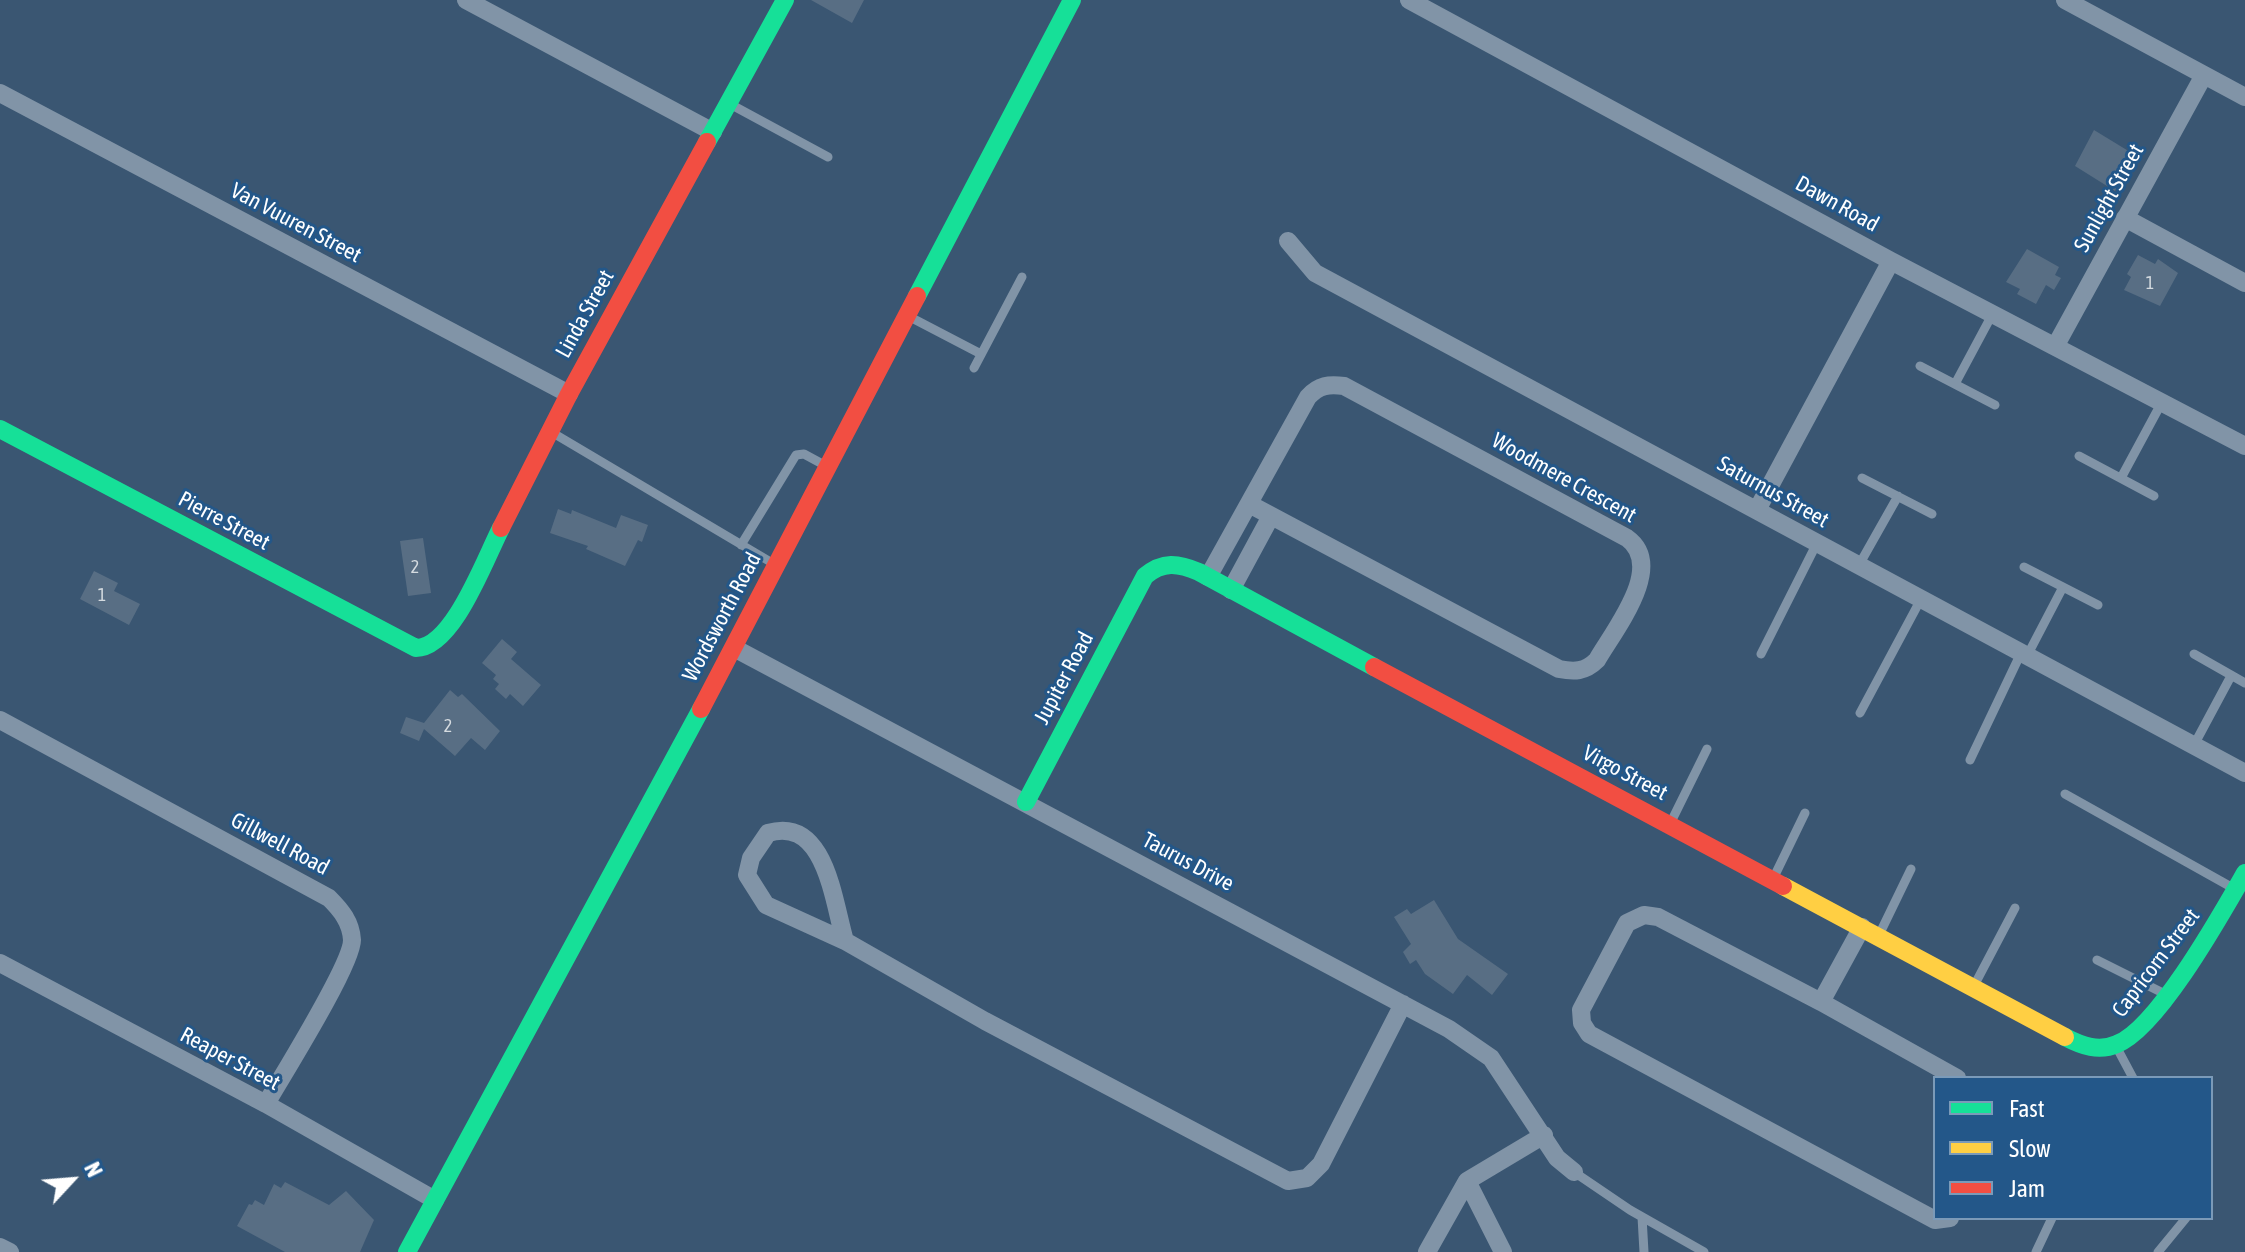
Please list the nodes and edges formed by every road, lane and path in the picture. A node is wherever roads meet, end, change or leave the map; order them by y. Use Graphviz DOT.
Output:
graph roads {
  1 [pos="466,0"];
  2 [pos="785,0"];
  3 [pos="1072,0"];
  4 [pos="1409,0"];
  5 [pos="2065,0"];
  6 [pos="2204,75"];
  7 [pos="0,93"];
  8 [pos="2245,97"];
  9 [pos="730,104"];
  10 [pos="713,132"];
  11 [pos="828,157"];
  12 [pos="2125,218"];
  13 [pos="1288,241"];
  14 [pos="1891,261"];
  15 [pos="1022,277"];
  16 [pos="2245,283"];
  17 [pos="1993,313"];
  18 [pos="907,316"];
  19 [pos="2056,345"];
  20 [pos="981,354"];
  21 [pos="1920,366"];
  22 [pos="974,368"];
  23 [pos="1955,384"];
  24 [pos="569,394"];
  25 [pos="2162,402"];
  26 [pos="1995,405"];
  27 [pos="0,429"];
  28 [pos="550,431"];
  29 [pos="2245,446"];
  30 [pos="2079,456"];
  31 [pos="828,467"];
  32 [pos="1862,478"];
  33 [pos="2121,478"];
  34 [pos="1898,496"];
  35 [pos="2154,496"];
  36 [pos="1251,505"];
  37 [pos="1757,510"];
  38 [pos="1932,514"];
  39 [pos="1271,516"];
  40 [pos="1817,543"];
  41 [pos="741,545"];
  42 [pos="777,565"];
  43 [pos="1859,565"];
  44 [pos="2024,567"];
  45 [pos="1145,576"];
  46 [pos="1208,577"];
  47 [pos="2063,587"];
  48 [pos="1231,590"];
  49 [pos="1921,599"];
  50 [pos="2098,605"];
  51 [pos="427,648"];
  52 [pos="734,648"];
  53 [pos="1761,654"];
  54 [pos="2024,654"];
  55 [pos="2194,654"];
  56 [pos="2231,676"];
  57 [pos="2245,683"];
  58 [pos="1860,713"];
  59 [pos="0,720"];
  60 [pos="2194,745"];
  61 [pos="1707,749"];
  62 [pos="1970,760"];
  63 [pos="2245,773"];
  64 [pos="2065,794"];
  65 [pos="1026,802"];
  66 [pos="1805,813"];
  67 [pos="1670,825"];
  68 [pos="1911,869"];
  69 [pos="2245,873"];
  70 [pos="1772,880"];
  71 [pos="2236,890"];
  72 [pos="2015,908"];
  73 [pos="1870,932"];
  74 [pos="845,941"];
  75 [pos="2097,960"];
  76 [pos="0,963"];
  77 [pos="1973,988"];
  78 [pos="2165,994"];
  79 [pos="1821,1002"];
  80 [pos="1403,1004"];
  81 [pos="2116,1045"];
  82 [pos="2082,1046"];
  83 [pos="1953,1076"];
  84 [pos="2132,1076"];
  85 [pos="266,1104"];
  86 [pos="1544,1135"];
  87 [pos="1574,1172"];
  88 [pos="1467,1181"];
  89 [pos="435,1200"];
  90 [pos="1642,1217"];
  91 [pos="1933,1219"];
  92 [pos="2051,1220"];
  93 [pos="2184,1220"];
  94 [pos="0,1247"];
  95 [pos="10,1252"];
  96 [pos="407,1252"];
  97 [pos="1427,1252"];
  98 [pos="1503,1252"];
  99 [pos="1644,1252"];
  100 [pos="1704,1252"];
  101 [pos="2036,1252"];
  102 [pos="2158,1252"];
  1 -- 10 [label="street"];
  2 -- 9 [label="street, Linda Street"];
  3 -- 18 [label="street, Wordsworth Road"];
  4 -- 14 [label="street, Dawn Road"];
  5 -- 6 [label="street"];
  6 -- 8 [label="street"];
  6 -- 12 [label="street, Sunlight Street"];
  7 -- 24 [label="street, Van Vuuren Street"];
  9 -- 10 [label="street, Linda Street"];
  9 -- 11 [label="lane"];
  10 -- 24 [label="street, Linda Street"];
  12 -- 16 [label="street"];
  12 -- 19 [label="street, Sunlight Street"];
  13 -- 37 [label="street, Saturnus Street"];
  14 -- 17 [label="street, Dawn Road"];
  14 -- 37 [label="street"];
  15 -- 20 [label="lane"];
  17 -- 19 [label="street, Dawn Road"];
  17 -- 23 [label="lane"];
  18 -- 20 [label="lane"];
  18 -- 31 [label="street, Wordsworth Road"];
  19 -- 25 [label="street, Dawn Road"];
  20 -- 22 [label="lane"];
  21 -- 23 [label="lane"];
  23 -- 26 [label="lane"];
  24 -- 28 [label="street, Linda Street"];
  25 -- 29 [label="street, Dawn Road"];
  25 -- 33 [label="lane"];
  27 -- 51 [label="street, Pierre Street"];
  28 -- 41 [label="lane"];
  28 -- 51 [label="street, Linda Street"];
  30 -- 33 [label="lane"];
  31 -- 41 [label="lane"];
  31 -- 42 [label="street, Wordsworth Road"];
  32 -- 34 [label="lane"];
  33 -- 35 [label="lane"];
  34 -- 38 [label="lane"];
  34 -- 43 [label="lane"];
  36 -- 39 [label="street, Woodmere Crescent"];
  36 -- 39 [label="street, Woodmere Crescent"];
  36 -- 46 [label="street, Woodmere Crescent"];
  37 -- 40 [label="street, Saturnus Street"];
  39 -- 48 [label="street"];
  40 -- 43 [label="street, Saturnus Street"];
  40 -- 53 [label="lane"];
  41 -- 42 [label="lane"];
  42 -- 52 [label="street, Wordsworth Road"];
  43 -- 49 [label="street, Saturnus Street"];
  44 -- 47 [label="lane"];
  45 -- 46 [label="street, Virgo Street"];
  45 -- 65 [label="street, Jupiter Road"];
  46 -- 48 [label="street, Virgo Street"];
  47 -- 50 [label="lane"];
  47 -- 54 [label="lane"];
  48 -- 67 [label="street, Virgo Street"];
  49 -- 54 [label="street, Saturnus Street"];
  49 -- 58 [label="lane"];
  52 -- 65 [label="street, Taurus Drive"];
  52 -- 89 [label="street, Wordsworth Road"];
  54 -- 60 [label="street, Saturnus Street"];
  54 -- 62 [label="lane"];
  55 -- 56 [label="lane"];
  56 -- 57 [label="lane"];
  56 -- 60 [label="lane"];
  59 -- 85 [label="street, Gillwell Road"];
  60 -- 63 [label="street, Saturnus Street"];
  61 -- 67 [label="lane"];
  64 -- 71 [label="lane"];
  65 -- 80 [label="street, Taurus Drive"];
  66 -- 70 [label="lane"];
  67 -- 70 [label="street, Virgo Street"];
  68 -- 73 [label="lane"];
  69 -- 71 [label="street, Capricorn Street"];
  70 -- 73 [label="street, Virgo Street"];
  71 -- 78 [label="street, Capricorn Street"];
  72 -- 77 [label="lane"];
  73 -- 77 [label="street, Virgo Street"];
  73 -- 79 [label="street"];
  74 -- 74 [label="street"];
  74 -- 80 [label="street"];
  75 -- 78 [label="lane"];
  76 -- 85 [label="street, Reaper Street"];
  77 -- 82 [label="street, Virgo Street"];
  78 -- 81 [label="street, Capricorn Street"];
  79 -- 83 [label="street"];
  79 -- 91 [label="street"];
  80 -- 86 [label="street, Taurus Drive"];
  81 -- 82 [label="street, Capricorn Street"];
  81 -- 84 [label="lane"];
  85 -- 89 [label="street, Reaper Street"];
  86 -- 87 [label="street, Taurus Drive"];
  86 -- 88 [label="street"];
  87 -- 90 [label="lane"];
  88 -- 97 [label="street"];
  88 -- 98 [label="street"];
  89 -- 96 [label="street, Wordsworth Road"];
  90 -- 99 [label="lane"];
  90 -- 100 [label="lane"];
  92 -- 101 [label="lane"];
  93 -- 102 [label="lane"];
  94 -- 95 [label="street"];
}
